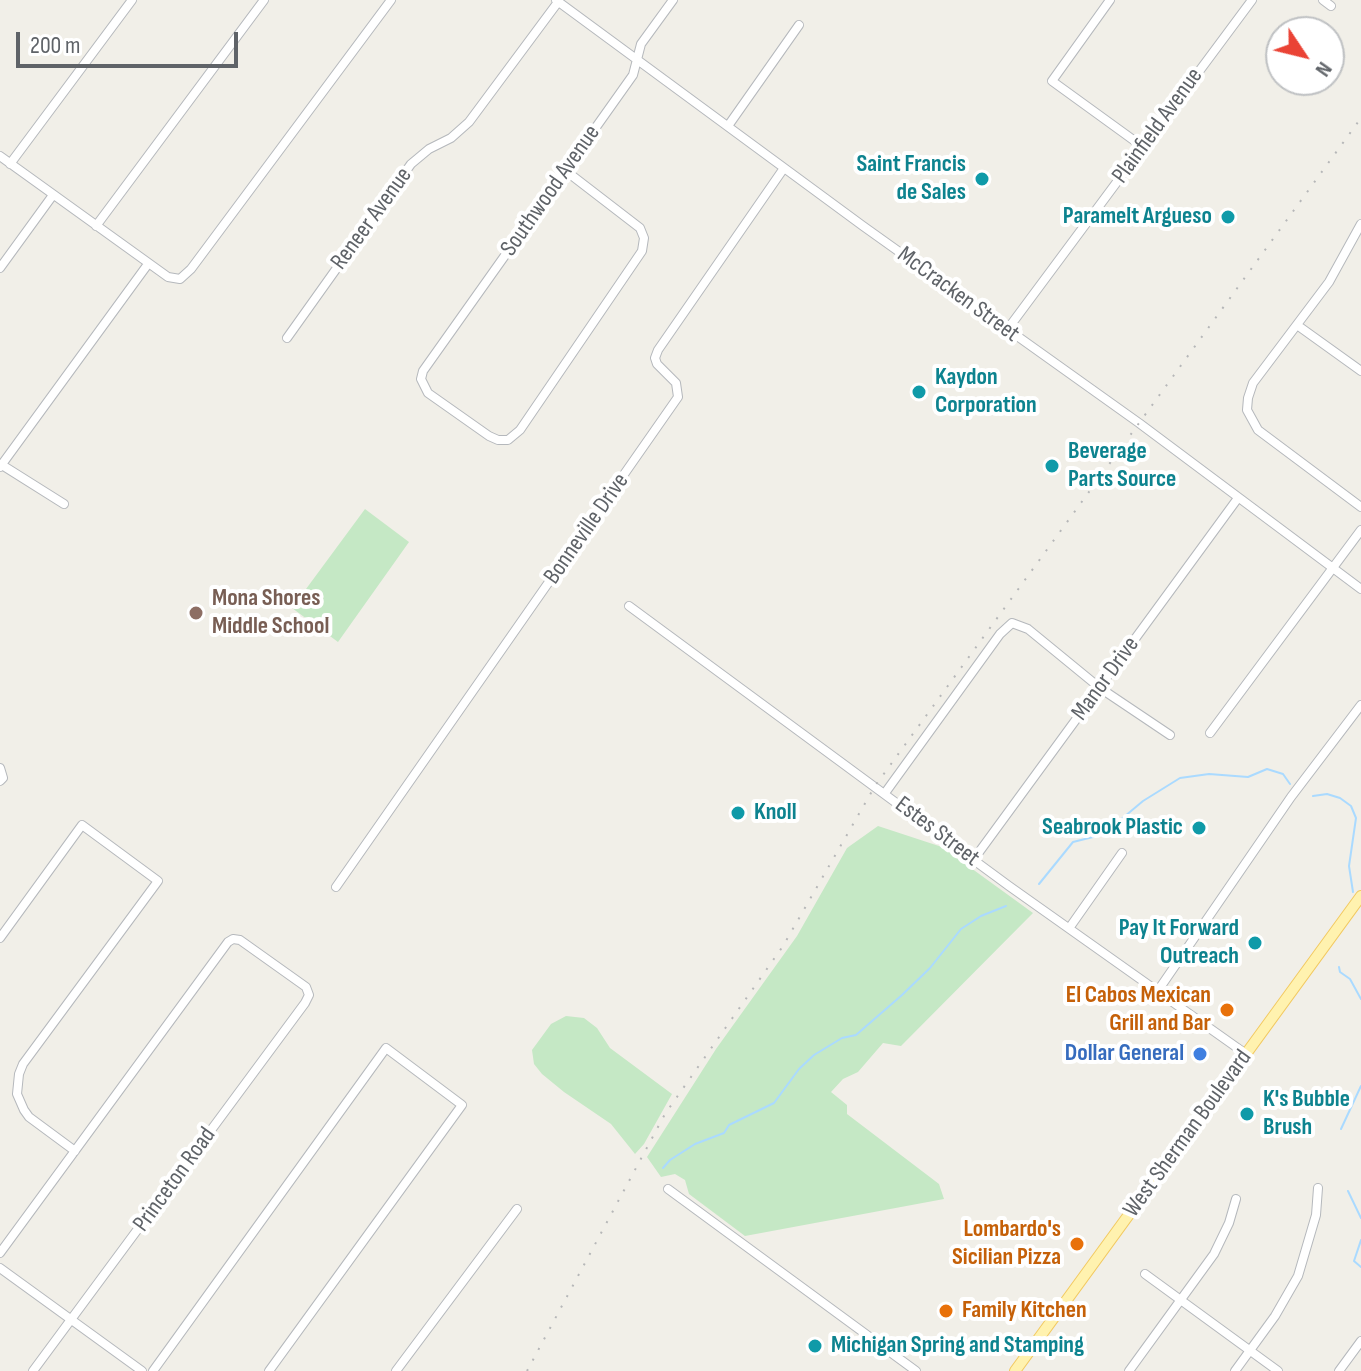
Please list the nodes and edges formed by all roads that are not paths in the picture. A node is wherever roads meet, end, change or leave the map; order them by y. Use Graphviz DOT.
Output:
graph roads {
  1 [pos="132,0"];
  2 [pos="264,0"];
  3 [pos="391,0"];
  4 [pos="673,0"];
  5 [pos="1110,0"];
  6 [pos="1252,0"];
  7 [pos="557,1"];
  8 [pos="799,25"];
  9 [pos="638,60"];
  10 [pos="728,126"];
  11 [pos="1143,147"];
  12 [pos="0,156"];
  13 [pos="10,164"];
  14 [pos="784,168"];
  15 [pos="566,171"];
  16 [pos="53,195"];
  17 [pos="1361,224"];
  18 [pos="96,226"];
  19 [pos="1358,241"];
  20 [pos="148,264"];
  21 [pos="0,268"];
  22 [pos="1297,325"];
  23 [pos="1007,330"];
  24 [pos="287,338"];
  25 [pos="1361,371"];
  26 [pos="1,466"];
  27 [pos="1238,498"];
  28 [pos="64,504"];
  29 [pos="1361,507"];
  30 [pos="1361,530"];
  31 [pos="1332,568"];
  32 [pos="1361,589"];
  33 [pos="629,606"];
  34 [pos="1100,688"];
  35 [pos="1361,705"];
  36 [pos="1210,733"];
  37 [pos="1170,735"];
  38 [pos="885,793"];
  39 [pos="1122,853"];
  40 [pos="974,859"];
  41 [pos="336,887"];
  42 [pos="1361,896"];
  43 [pos="1070,927"];
  44 [pos="0,938"];
  45 [pos="1157,992"];
  46 [pos="1246,1054"];
  47 [pos="75,1151"];
  48 [pos="1318,1188"];
  49 [pos="668,1189"];
  50 [pos="1236,1199"];
  51 [pos="517,1209"];
  52 [pos="0,1253"];
  53 [pos="0,1268"];
  54 [pos="1145,1274"];
  55 [pos="1181,1300"];
  56 [pos="71,1320"];
  57 [pos="1361,1341"];
  58 [pos="1250,1351"];
  59 [pos="33,1371"];
  60 [pos="142,1371"];
  61 [pos="153,1371"];
  62 [pos="269,1371"];
  63 [pos="396,1371"];
  64 [pos="916,1371"];
  65 [pos="1015,1371"];
  66 [pos="1129,1371"];
  67 [pos="1235,1371"];
  68 [pos="1278,1371"];
  69 [pos="1339,1371"];
  1 -- 13 [label="street"];
  2 -- 18 [label="street"];
  3 -- 20 [label="street"];
  4 -- 9 [label="street, Southwood Avenue"];
  5 -- 11 [label="street"];
  6 -- 11 [label="street, Plainfield Avenue"];
  7 -- 9 [label="street, McCracken Street"];
  7 -- 24 [label="street, Reneer Avenue"];
  8 -- 10 [label="street"];
  9 -- 10 [label="street, McCracken Street"];
  9 -- 15 [label="street, Southwood Avenue"];
  10 -- 14 [label="street, McCracken Street"];
  11 -- 23 [label="street, Plainfield Avenue"];
  12 -- 13 [label="street"];
  13 -- 16 [label="street"];
  14 -- 23 [label="street, McCracken Street"];
  14 -- 41 [label="street, Bonneville Drive"];
  15 -- 15 [label="street, Southwood Avenue"];
  16 -- 18 [label="street"];
  16 -- 21 [label="street"];
  17 -- 19 [label="street"];
  18 -- 20 [label="street"];
  19 -- 22 [label="street"];
  20 -- 26 [label="street"];
  22 -- 25 [label="street"];
  22 -- 29 [label="street"];
  23 -- 27 [label="street, McCracken Street"];
  26 -- 28 [label="street"];
  27 -- 31 [label="street, McCracken Street"];
  27 -- 34 [label="street, Manor Drive"];
  30 -- 31 [label="street"];
  31 -- 32 [label="street, McCracken Street"];
  31 -- 36 [label="street"];
  33 -- 38 [label="street, Estes Street"];
  34 -- 37 [label="street"];
  34 -- 38 [label="street"];
  34 -- 40 [label="street, Manor Drive"];
  35 -- 45 [label="street"];
  38 -- 40 [label="street, Estes Street"];
  39 -- 43 [label="street"];
  40 -- 43 [label="street, Estes Street"];
  42 -- 46 [label="main road, West Sherman Boulevard"];
  43 -- 45 [label="street, Estes Street"];
  44 -- 47 [label="street"];
  45 -- 46 [label="street, Estes Street"];
  46 -- 65 [label="main road, West Sherman Boulevard"];
  47 -- 52 [label="street"];
  47 -- 56 [label="street, Princeton Road"];
  48 -- 58 [label="street"];
  49 -- 64 [label="street"];
  50 -- 55 [label="street"];
  51 -- 63 [label="street"];
  53 -- 56 [label="street"];
  54 -- 55 [label="street"];
  55 -- 58 [label="street"];
  55 -- 66 [label="street"];
  56 -- 59 [label="street, Princeton Road"];
  56 -- 60 [label="street"];
  57 -- 69 [label="street"];
  58 -- 67 [label="street"];
  58 -- 68 [label="street"];
  61 -- 62 [label="street"];
}
